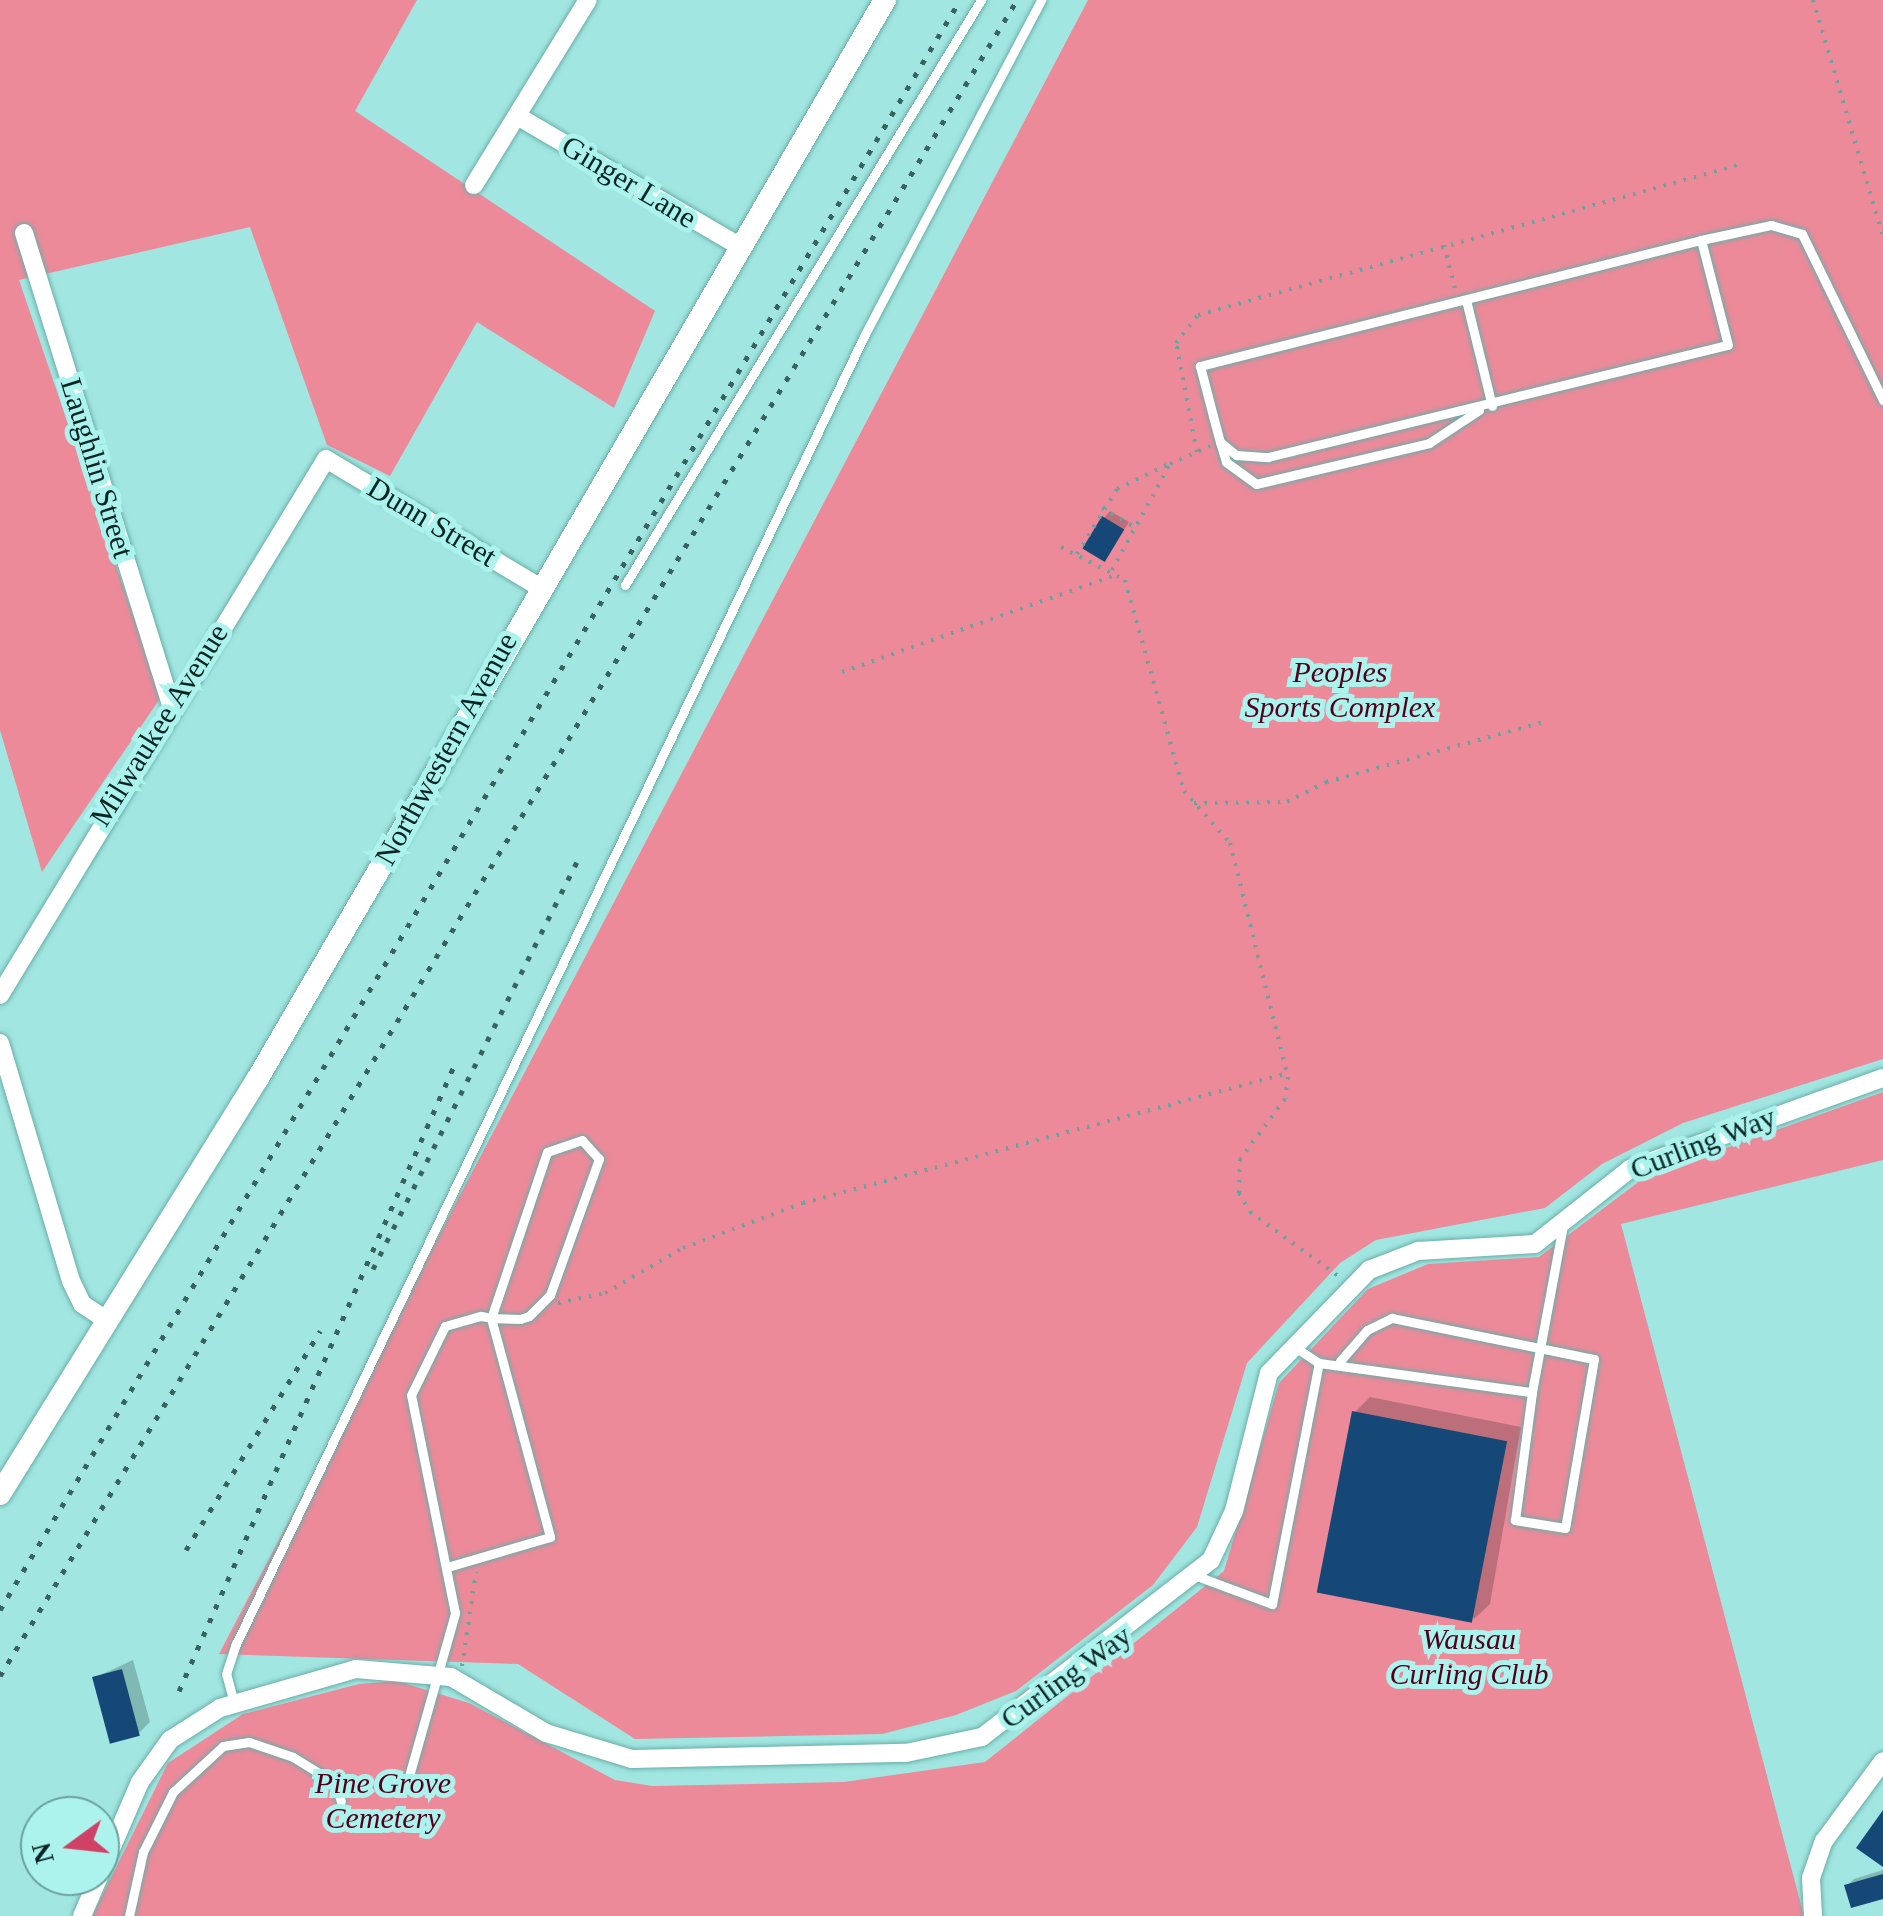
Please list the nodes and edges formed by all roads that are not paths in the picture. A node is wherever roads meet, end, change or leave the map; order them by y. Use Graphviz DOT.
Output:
graph roads {
  1 [pos="588,0"];
  2 [pos="885,0"];
  3 [pos="982,0"];
  4 [pos="1041,0"];
  5 [pos="519,117"];
  6 [pos="474,185"];
  7 [pos="24,233"];
  8 [pos="1701,240"];
  9 [pos="739,246"];
  10 [pos="1462,301"];
  11 [pos="1883,400"];
  12 [pos="1492,406"];
  13 [pos="1480,410"];
  14 [pos="1220,442"];
  15 [pos="326,459"];
  16 [pos="626,585"];
  17 [pos="537,586"];
  18 [pos="171,704"];
  19 [pos="0,995"];
  20 [pos="0,1043"];
  21 [pos="1883,1078"];
  22 [pos="1562,1230"];
  23 [pos="491,1318"];
  24 [pos="108,1320"];
  25 [pos="1291,1345"];
  26 [pos="1540,1348"];
  27 [pos="1340,1361"];
  28 [pos="1319,1363"];
  29 [pos="1532,1392"];
  30 [pos="0,1494"];
  31 [pos="451,1566"];
  32 [pos="1197,1576"];
  33 [pos="440,1674"];
  34 [pos="234,1703"];
  35 [pos="1883,1762"];
  36 [pos="407,1783"];
  37 [pos="341,1801"];
  38 [pos="82,1916"];
  39 [pos="129,1916"];
  40 [pos="1813,1916"];
  1 -- 5 [label="street"];
  2 -- 9 [label="street, Northwestern Avenue"];
  3 -- 16 [label="lane"];
  4 -- 34 [label="lane"];
  5 -- 6 [label="street"];
  5 -- 9 [label="street, Ginger Lane"];
  7 -- 18 [label="street, Laughlin Street"];
  8 -- 10 [label="lane"];
  8 -- 11 [label="lane"];
  8 -- 12 [label="lane"];
  9 -- 17 [label="street, Northwestern Avenue"];
  10 -- 12 [label="lane"];
  10 -- 14 [label="lane"];
  12 -- 13 [label="lane"];
  13 -- 14 [label="lane"];
  13 -- 14 [label="lane"];
  15 -- 17 [label="street, Dunn Street"];
  15 -- 18 [label="street, Milwaukee Avenue"];
  17 -- 24 [label="street, Northwestern Avenue"];
  18 -- 19 [label="street, Milwaukee Avenue"];
  20 -- 24 [label="street"];
  21 -- 22 [label="street, Curling Way"];
  22 -- 25 [label="street, Curling Way"];
  22 -- 26 [label="lane"];
  23 -- 23 [label="lane"];
  23 -- 31 [label="lane"];
  23 -- 31 [label="lane"];
  24 -- 30 [label="street, Northwestern Avenue"];
  25 -- 28 [label="lane"];
  25 -- 32 [label="street, Curling Way"];
  26 -- 27 [label="lane"];
  26 -- 29 [label="lane"];
  26 -- 29 [label="lane"];
  27 -- 28 [label="lane"];
  27 -- 29 [label="lane"];
  28 -- 32 [label="lane"];
  31 -- 33 [label="lane"];
  32 -- 33 [label="street, Curling Way"];
  33 -- 34 [label="street, Curling Way"];
  33 -- 36 [label="lane"];
  34 -- 38 [label="street, Curling Way"];
  35 -- 40 [label="street"];
  37 -- 39 [label="lane"];
}
